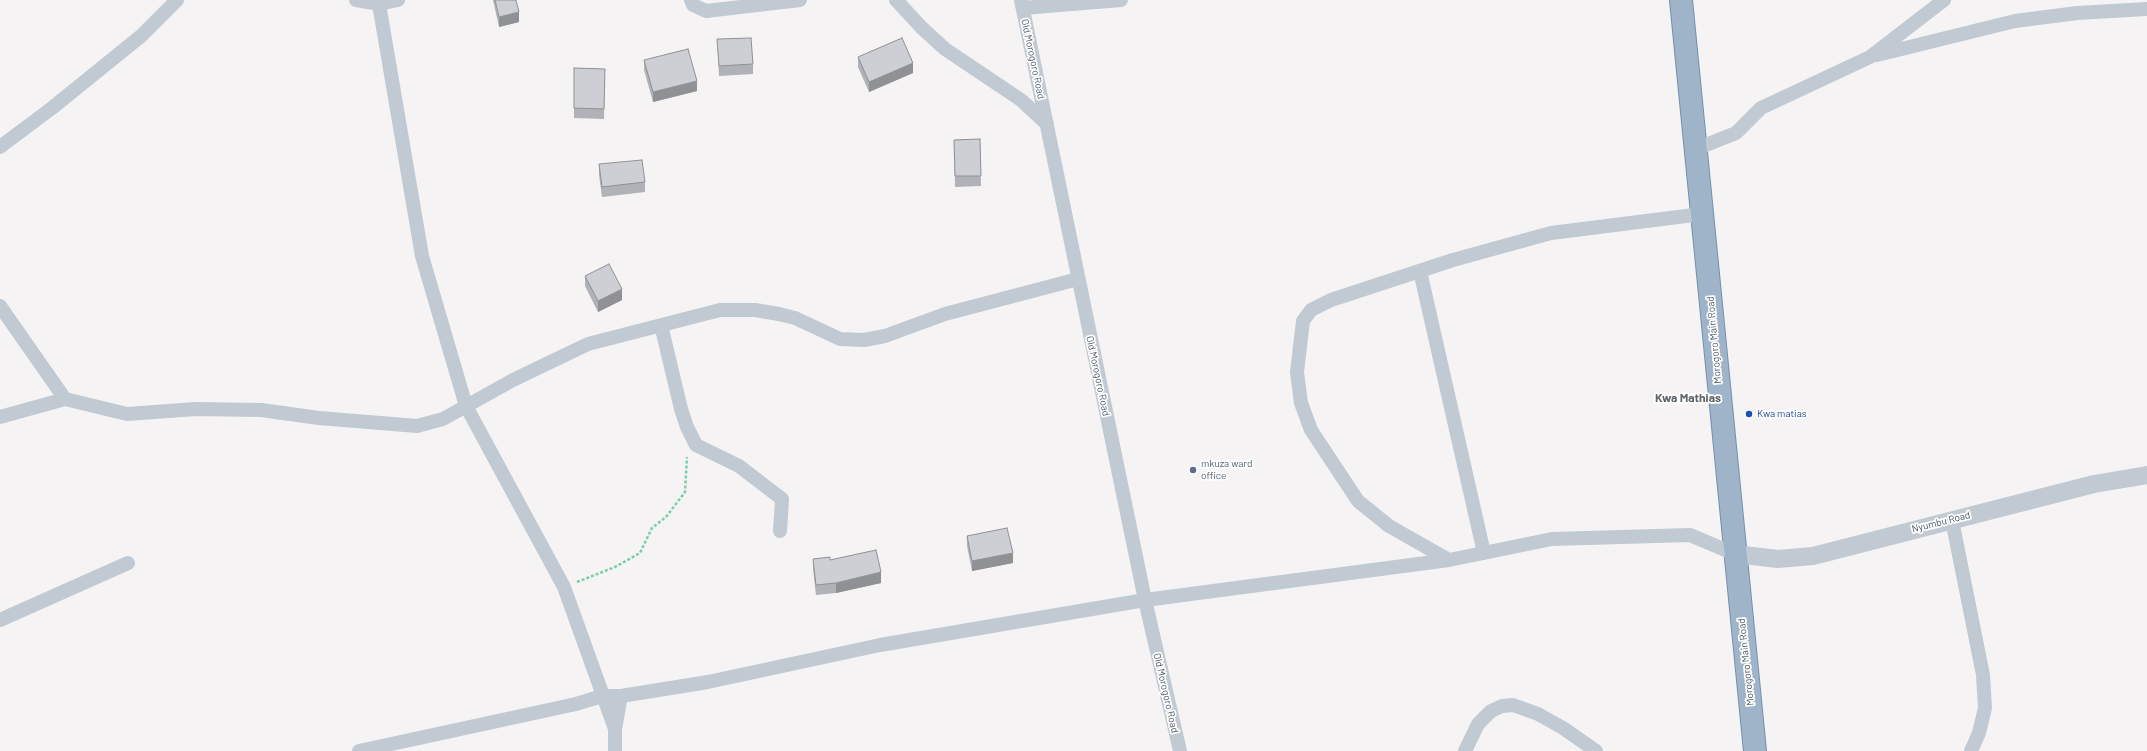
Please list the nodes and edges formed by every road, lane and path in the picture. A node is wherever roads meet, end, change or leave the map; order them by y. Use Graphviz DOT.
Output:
graph roads {
  1 [pos="177,0"];
  2 [pos="356,0"];
  3 [pos="398,0"];
  4 [pos="691,0"];
  5 [pos="800,0"];
  6 [pos="896,0"];
  7 [pos="1121,0"];
  8 [pos="1681,0"];
  9 [pos="1944,0"];
  10 [pos="378,4"];
  11 [pos="1022,4"];
  12 [pos="2147,9"];
  13 [pos="1870,57"];
  14 [pos="1046,124"];
  15 [pos="0,147"];
  16 [pos="1696,149"];
  17 [pos="1702,214"];
  18 [pos="1420,271"];
  19 [pos="1078,279"];
  20 [pos="0,306"];
  21 [pos="661,325"];
  22 [pos="65,399"];
  23 [pos="466,406"];
  24 [pos="0,417"];
  25 [pos="687,427"];
  26 [pos="2147,475"];
  27 [pos="1952,520"];
  28 [pos="780,531"];
  29 [pos="1484,553"];
  30 [pos="1735,554"];
  31 [pos="1449,560"];
  32 [pos="128,563"];
  33 [pos="564,587"];
  34 [pos="1145,600"];
  35 [pos="0,620"];
  36 [pos="602,696"];
  37 [pos="621,696"];
  38 [pos="615,729"];
  39 [pos="359,751"];
  40 [pos="615,751"];
  41 [pos="1180,751"];
  42 [pos="1465,751"];
  43 [pos="1596,751"];
  44 [pos="1755,751"];
  45 [pos="1971,751"];
  1 -- 15 [label="street"];
  2 -- 10 [label="street"];
  3 -- 10 [label="street"];
  4 -- 5 [label="street"];
  6 -- 14 [label="street"];
  7 -- 11 [label="street"];
  8 -- 16 [label="highway, Morogoro Main Road"];
  9 -- 13 [label="street"];
  10 -- 23 [label="street"];
  11 -- 14 [label="street, Old Morogoro Road"];
  12 -- 13 [label="street"];
  13 -- 16 [label="street"];
  14 -- 19 [label="street, Old Morogoro Road"];
  16 -- 17 [label="highway, Morogoro Main Road"];
  17 -- 18 [label="street"];
  17 -- 30 [label="highway, Morogoro Main Road"];
  18 -- 29 [label="street"];
  18 -- 31 [label="street"];
  19 -- 21 [label="street"];
  19 -- 34 [label="street, Old Morogoro Road"];
  20 -- 22 [label="street"];
  21 -- 23 [label="street"];
  21 -- 25 [label="street"];
  22 -- 23 [label="street"];
  22 -- 24 [label="street"];
  23 -- 33 [label="street"];
  25 -- 28 [label="street"];
  25 -- 33 [label="path"];
  26 -- 27 [label="street, Nyumbu Road"];
  27 -- 30 [label="street, Nyumbu Road"];
  27 -- 45 [label="street"];
  29 -- 30 [label="street"];
  29 -- 31 [label="street"];
  30 -- 44 [label="highway, Morogoro Main Road"];
  31 -- 34 [label="street"];
  32 -- 35 [label="street"];
  33 -- 36 [label="street"];
  34 -- 37 [label="street"];
  34 -- 41 [label="street, Old Morogoro Road"];
  36 -- 37 [label="street"];
  36 -- 38 [label="street"];
  36 -- 39 [label="street"];
  37 -- 38 [label="street"];
  38 -- 40 [label="street"];
  42 -- 43 [label="street"];
}
